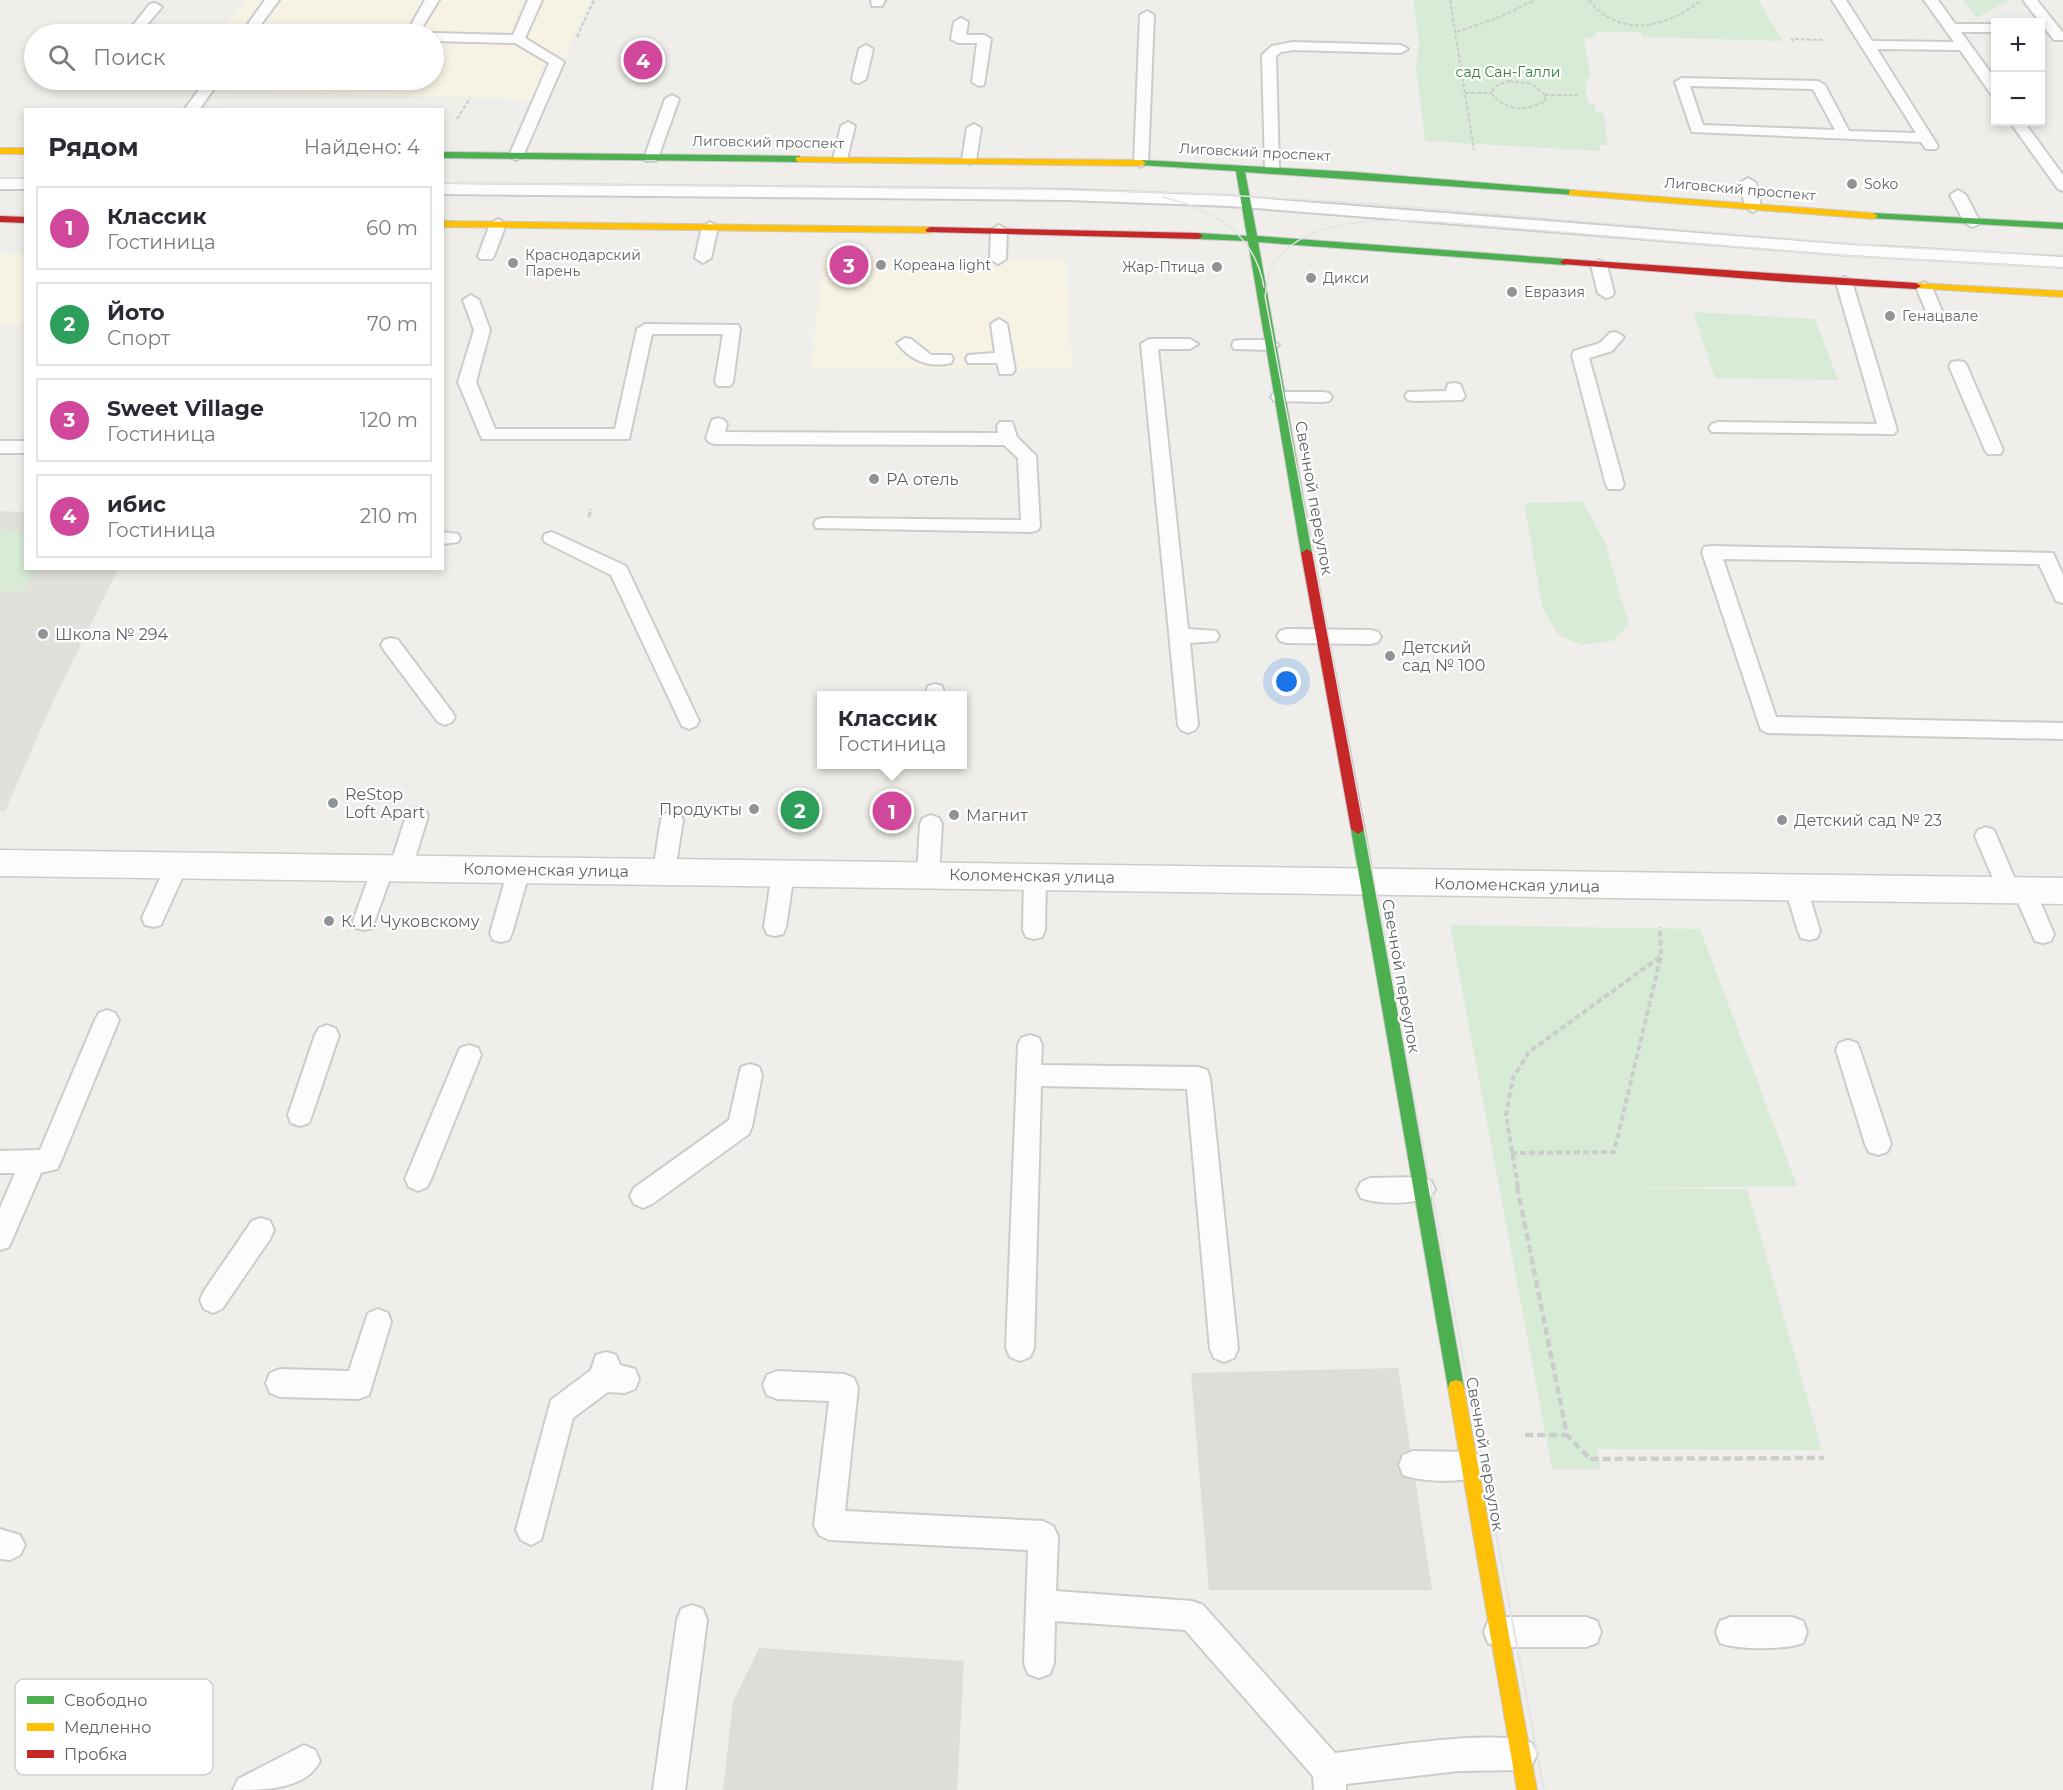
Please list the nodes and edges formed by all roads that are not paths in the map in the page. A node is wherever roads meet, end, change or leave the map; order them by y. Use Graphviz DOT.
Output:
graph roads {
  1 [pos="272,0"];
  2 [pos="432,0"];
  3 [pos="535,0"];
  4 [pos="1839,0"];
  5 [pos="1931,0"];
  6 [pos="2030,0"];
  7 [pos="154,7"];
  8 [pos="1147,15"];
  9 [pos="961,22"];
  10 [pos="140,24"];
  11 [pos="254,24"];
  12 [pos="418,24"];
  13 [pos="1951,28"];
  14 [pos="1991,28"];
  15 [pos="2051,31"];
  16 [pos="444,37"];
  17 [pos="518,39"];
  18 [pos="1867,45"];
  19 [pos="1964,46"];
  20 [pos="866,49"];
  21 [pos="1401,49"];
  22 [pos="859,79"];
  23 [pos="979,82"];
  24 [pos="1991,85"];
  25 [pos="206,90"];
  26 [pos="672,99"];
  27 [pos="192,108"];
  28 [pos="848,126"];
  29 [pos="2020,126"];
  30 [pos="974,128"];
  31 [pos="1845,136"];
  32 [pos="0,151"];
  33 [pos="24,151"];
  34 [pos="444,155"];
  35 [pos="516,156"];
  36 [pos="651,158"];
  37 [pos="840,159"];
  38 [pos="969,160"];
  39 [pos="1141,163"];
  40 [pos="1240,168"];
  41 [pos="1272,169"];
  42 [pos="1749,183"];
  43 [pos="0,184"];
  44 [pos="24,184"];
  45 [pos="2063,186"];
  46 [pos="444,189"];
  47 [pos="1958,195"];
  48 [pos="1246,202"];
  49 [pos="1753,207"];
  50 [pos="0,219"];
  51 [pos="24,220"];
  52 [pos="1972,222"];
  53 [pos="444,224"];
  54 [pos="498,224"];
  55 [pos="2063,226"];
  56 [pos="710,227"];
  57 [pos="999,230"];
  58 [pos="1252,238"];
  59 [pos="486,256"];
  60 [pos="703,258"];
  61 [pos="998,260"];
  62 [pos="2063,261"];
  63 [pos="1599,265"];
  64 [pos="1844,282"];
  65 [pos="1924,287"];
  66 [pos="1606,293"];
  67 [pos="2063,294"];
  68 [pos="471,300"];
  69 [pos="1934,312"];
  70 [pos="999,324"];
  71 [pos="1616,337"];
  72 [pos="905,344"];
  73 [pos="1190,344"];
  74 [pos="1240,345"];
  75 [pos="1270,345"];
  76 [pos="945,359"];
  77 [pos="974,359"];
  78 [pos="1958,366"];
  79 [pos="724,382"];
  80 [pos="1454,388"];
  81 [pos="1414,396"];
  82 [pos="1280,397"];
  83 [pos="1323,397"];
  84 [pos="718,424"];
  85 [pos="1718,428"];
  86 [pos="0,447"];
  87 [pos="24,447"];
  88 [pos="1994,450"];
  89 [pos="1615,485"];
  90 [pos="823,524"];
  91 [pos="552,538"];
  92 [pos="2054,553"];
  93 [pos="2063,596"];
  94 [pos="1178,636"];
  95 [pos="1209,636"];
  96 [pos="1287,636"];
  97 [pos="1321,636"];
  98 [pos="1371,637"];
  99 [pos="391,645"];
  100 [pos="445,717"];
  101 [pos="689,721"];
  102 [pos="1188,725"];
  103 [pos="2063,731"];
  104 [pos="417,816"];
  105 [pos="672,820"];
  106 [pos="930,824"];
  107 [pos="1986,836"];
  108 [pos="0,863"];
  109 [pos="177,865"];
  110 [pos="392,868"];
  111 [pos="519,870"];
  112 [pos="664,871"];
  113 [pos="783,873"];
  114 [pos="928,875"];
  115 [pos="1035,876"];
  116 [pos="1367,882"];
  117 [pos="1796,888"];
  118 [pos="2017,891"];
  119 [pos="2063,891"];
  120 [pos="153,918"];
  121 [pos="364,921"];
  122 [pos="775,927"];
  123 [pos="1034,930"];
  124 [pos="1809,931"];
  125 [pos="501,933"];
  126 [pos="2043,934"];
  127 [pos="107,1020"];
  128 [pos="327,1035"];
  129 [pos="1030,1045"];
  130 [pos="1848,1050"];
  131 [pos="469,1055"];
  132 [pos="750,1074"];
  133 [pos="1029,1075"];
  134 [pos="300,1115"];
  135 [pos="1878,1144"];
  136 [pos="0,1162"];
  137 [pos="33,1162"];
  138 [pos="418,1179"];
  139 [pos="1422,1189"];
  140 [pos="1370,1190"];
  141 [pos="643,1196"];
  142 [pos="261,1230"];
  143 [pos="0,1238"];
  144 [pos="213,1300"];
  145 [pos="378,1322"];
  146 [pos="1020,1348"];
  147 [pos="1224,1349"];
  148 [pos="612,1374"];
  149 [pos="280,1383"];
  150 [pos="777,1385"];
  151 [pos="1413,1465"];
  152 [pos="1470,1466"];
  153 [pos="531,1530"];
  154 [pos="1041,1605"];
  155 [pos="692,1620"];
  156 [pos="1500,1632"];
  157 [pos="1586,1632"];
  158 [pos="1731,1632"];
  159 [pos="1792,1632"];
  160 [pos="1039,1663"];
  161 [pos="1521,1754"];
  162 [pos="304,1761"];
  163 [pos="1329,1780"];
  164 [pos="249,1790"];
  165 [pos="669,1790"];
  166 [pos="1527,1790"];
  1 -- 11 [label="lane"];
  2 -- 12 [label="lane"];
  3 -- 17 [label="lane"];
  4 -- 18 [label="lane"];
  5 -- 13 [label="lane"];
  6 -- 15 [label="lane"];
  7 -- 10 [label="lane"];
  8 -- 39 [label="lane"];
  9 -- 23 [label="lane"];
  13 -- 14 [label="lane"];
  13 -- 19 [label="lane"];
  16 -- 17 [label="lane"];
  17 -- 35 [label="lane"];
  18 -- 19 [label="lane"];
  18 -- 31 [label="lane"];
  19 -- 24 [label="lane"];
  20 -- 22 [label="lane"];
  21 -- 41 [label="lane"];
  25 -- 27 [label="lane"];
  26 -- 36 [label="lane"];
  28 -- 37 [label="lane"];
  29 -- 45 [label="lane"];
  30 -- 38 [label="lane"];
  31 -- 31 [label="lane"];
  32 -- 33 [label="main road"];
  34 -- 35 [label="main road, Лиговский проспект"];
  35 -- 36 [label="main road, Лиговский проспект"];
  36 -- 37 [label="main road, Лиговский проспект"];
  37 -- 38 [label="main road, Лиговский проспект"];
  38 -- 39 [label="main road, Лиговский проспект"];
  39 -- 40 [label="main road, Лиговский проспект"];
  40 -- 41 [label="main road, Лиговский проспект"];
  40 -- 48 [label="main road, Свечной переулок"];
  41 -- 49 [label="main road, Лиговский проспект"];
  42 -- 49 [label="lane"];
  43 -- 44 [label="lane"];
  46 -- 48 [label="lane"];
  47 -- 52 [label="lane"];
  48 -- 58 [label="main road, Свечной переулок"];
  48 -- 62 [label="lane"];
  49 -- 52 [label="main road, Лиговский проспект"];
  50 -- 51 [label="main road"];
  52 -- 55 [label="main road, Лиговский проспект"];
  53 -- 54 [label="main road"];
  54 -- 56 [label="main road"];
  54 -- 59 [label="lane"];
  56 -- 57 [label="main road"];
  56 -- 60 [label="lane"];
  57 -- 58 [label="main road"];
  57 -- 61 [label="lane"];
  58 -- 63 [label="main road"];
  58 -- 75 [label="main road, Свечной переулок"];
  63 -- 64 [label="main road"];
  63 -- 66 [label="lane"];
  64 -- 65 [label="main road"];
  64 -- 85 [label="lane"];
  65 -- 67 [label="main road"];
  65 -- 69 [label="lane"];
  68 -- 79 [label="lane"];
  70 -- 77 [label="lane"];
  71 -- 89 [label="lane"];
  72 -- 76 [label="lane"];
  73 -- 94 [label="lane"];
  74 -- 75 [label="lane"];
  75 -- 82 [label="main road, Свечной переулок"];
  78 -- 88 [label="lane"];
  80 -- 81 [label="lane"];
  82 -- 83 [label="lane"];
  82 -- 97 [label="main road, Свечной переулок"];
  84 -- 90 [label="lane"];
  86 -- 87 [label="lane"];
  91 -- 101 [label="lane"];
  92 -- 93 [label="lane"];
  92 -- 103 [label="lane"];
  94 -- 95 [label="lane"];
  94 -- 102 [label="lane"];
  96 -- 97 [label="lane"];
  97 -- 98 [label="lane"];
  97 -- 116 [label="main road, Свечной переулок"];
  99 -- 100 [label="lane"];
  104 -- 110 [label="lane"];
  105 -- 112 [label="lane"];
  106 -- 114 [label="lane"];
  107 -- 118 [label="lane"];
  108 -- 109 [label="street, Коломенская улица"];
  109 -- 110 [label="street, Коломенская улица"];
  109 -- 120 [label="lane"];
  110 -- 111 [label="street, Коломенская улица"];
  110 -- 121 [label="lane"];
  111 -- 112 [label="street, Коломенская улица"];
  111 -- 125 [label="lane"];
  112 -- 113 [label="street, Коломенская улица"];
  113 -- 114 [label="street, Коломенская улица"];
  113 -- 122 [label="lane"];
  114 -- 115 [label="street, Коломенская улица"];
  115 -- 116 [label="street, Коломенская улица"];
  115 -- 123 [label="lane"];
  116 -- 117 [label="street, Коломенская улица"];
  116 -- 139 [label="main road, Свечной переулок"];
  117 -- 118 [label="street, Коломенская улица"];
  117 -- 124 [label="lane"];
  118 -- 119 [label="street, Коломенская улица"];
  118 -- 126 [label="lane"];
  127 -- 137 [label="lane"];
  128 -- 134 [label="lane"];
  129 -- 133 [label="lane"];
  130 -- 135 [label="lane"];
  131 -- 138 [label="lane"];
  132 -- 141 [label="lane"];
  133 -- 146 [label="lane"];
  133 -- 147 [label="lane"];
  136 -- 137 [label="lane"];
  137 -- 143 [label="lane"];
  139 -- 140 [label="lane"];
  139 -- 152 [label="main road, Свечной переулок"];
  142 -- 144 [label="lane"];
  145 -- 149 [label="lane"];
  148 -- 153 [label="lane"];
  150 -- 154 [label="lane"];
  151 -- 152 [label="lane"];
  152 -- 156 [label="main road, Свечной переулок"];
  154 -- 160 [label="lane"];
  154 -- 163 [label="lane"];
  155 -- 165 [label="lane"];
  156 -- 157 [label="lane"];
  156 -- 161 [label="main road, Свечной переулок"];
  158 -- 159 [label="lane"];
  161 -- 163 [label="lane"];
  161 -- 166 [label="main road, Свечной переулок"];
  162 -- 164 [label="lane"];
}
